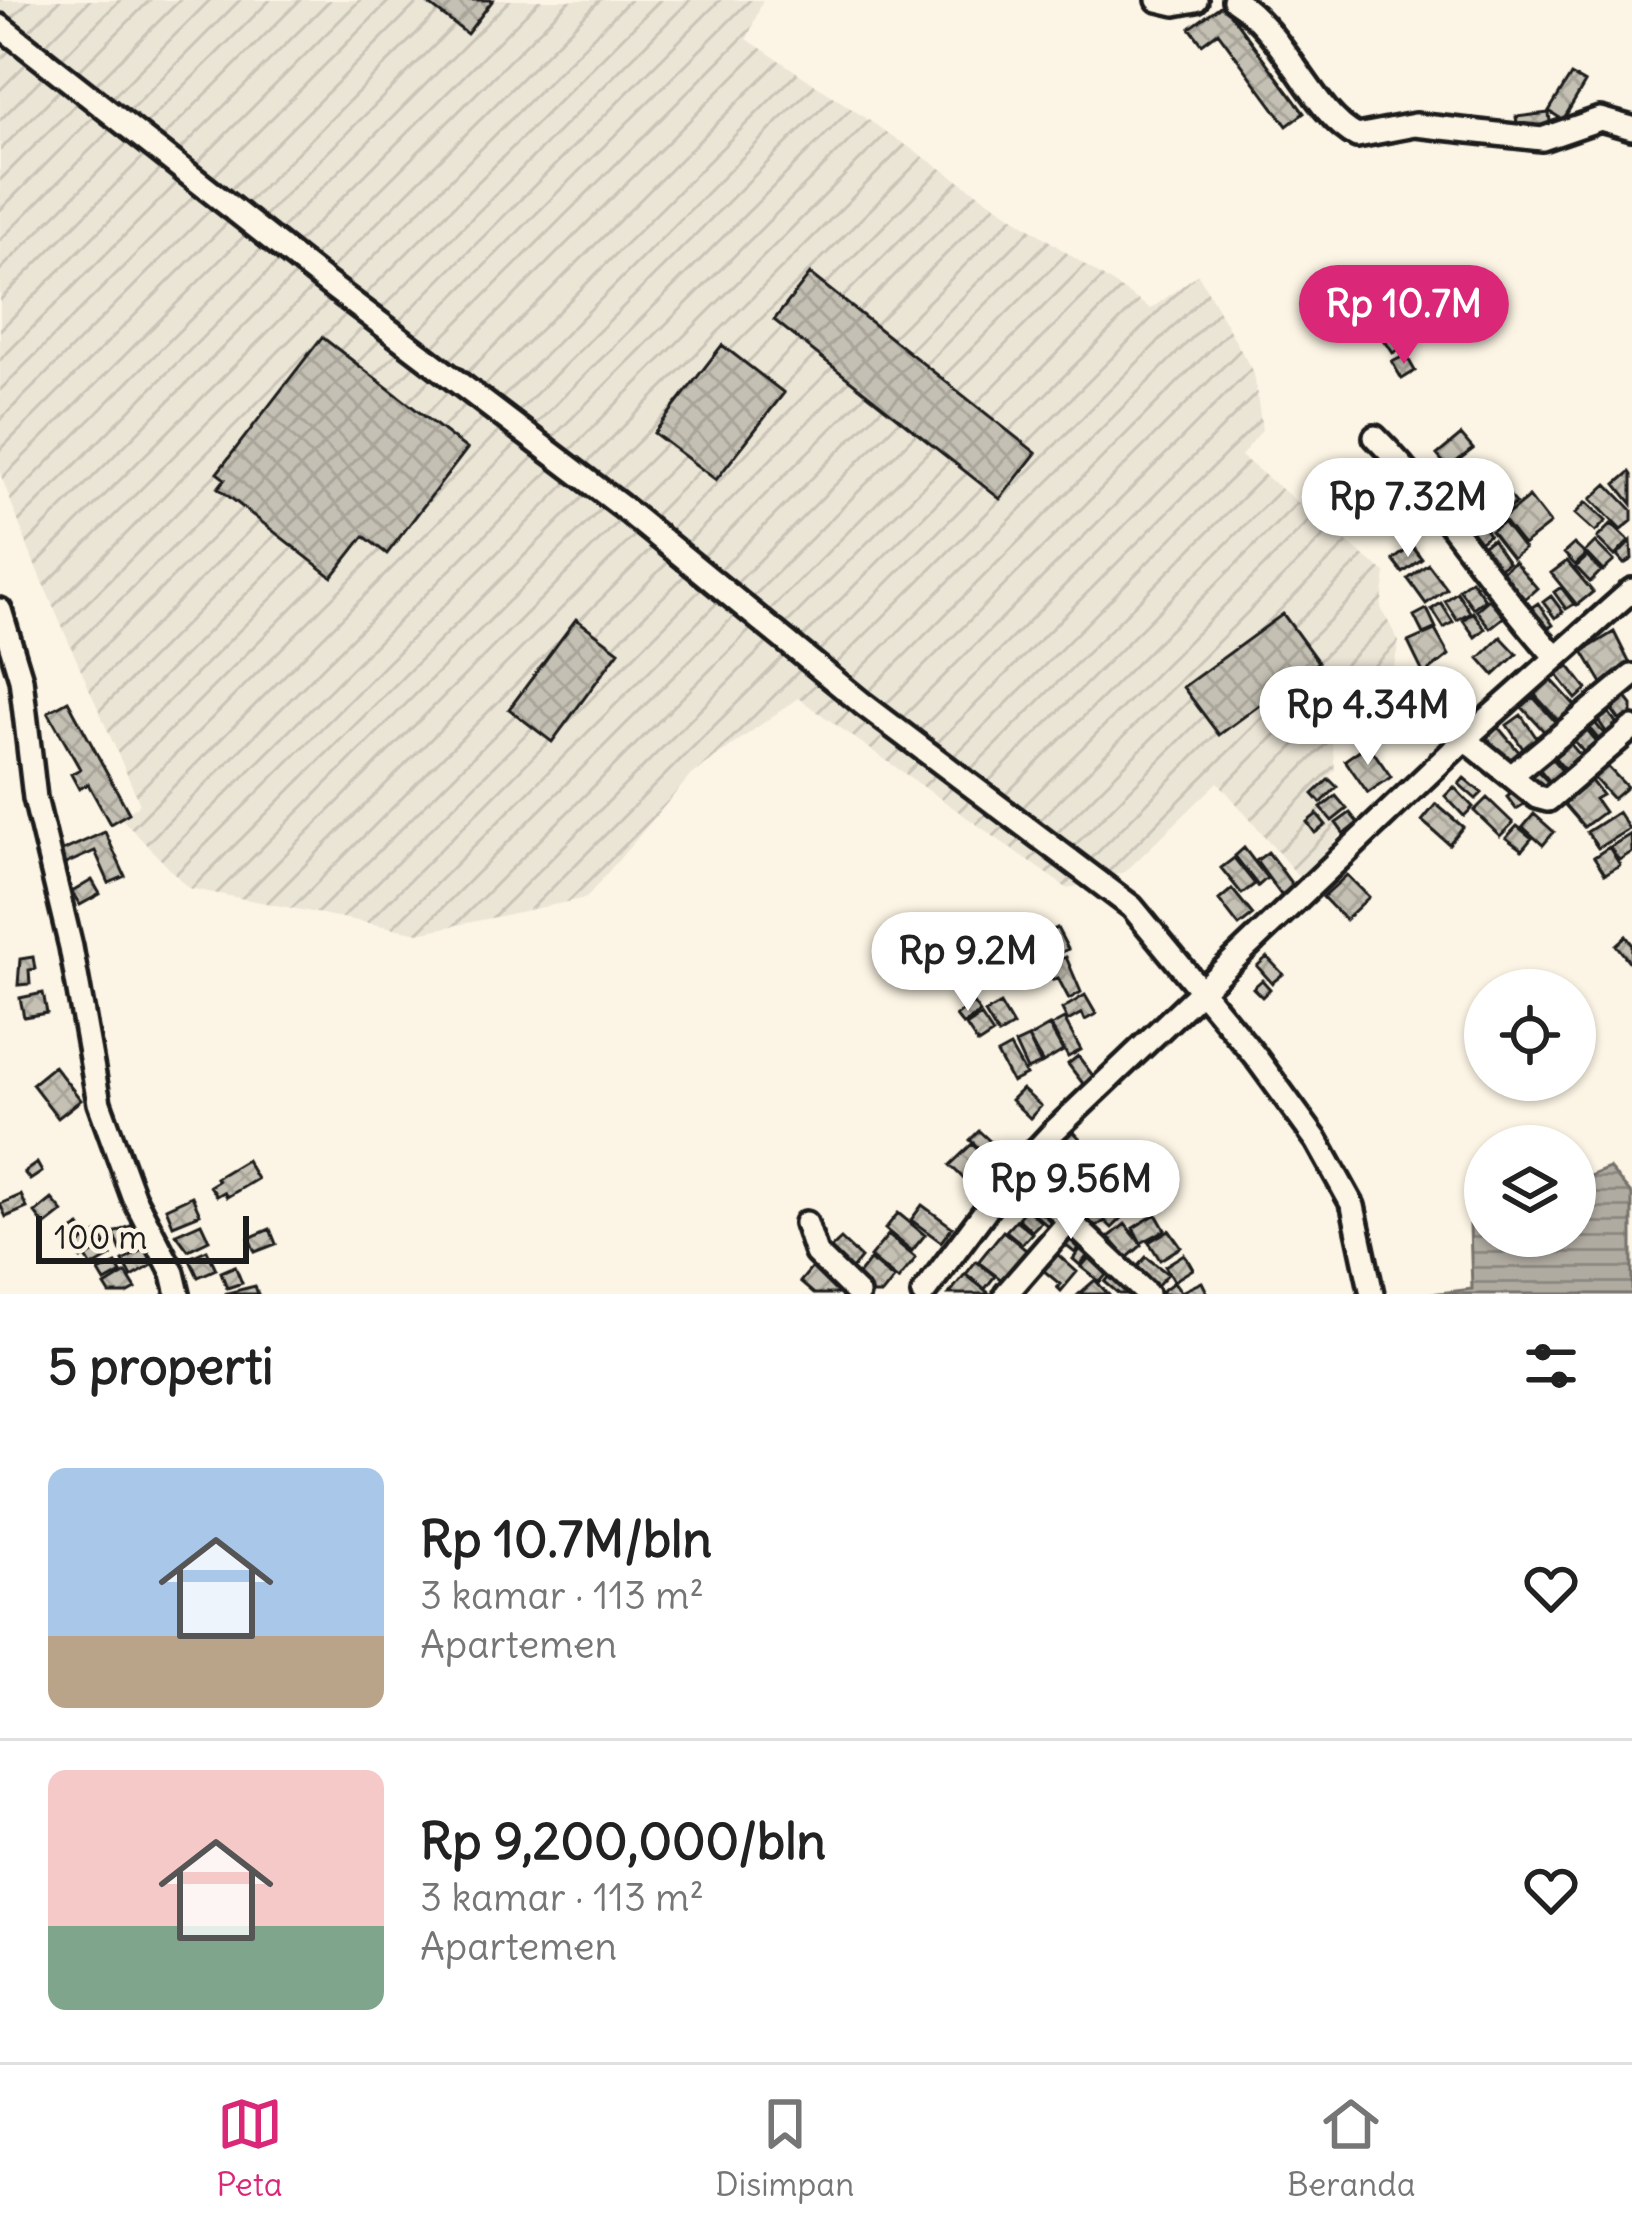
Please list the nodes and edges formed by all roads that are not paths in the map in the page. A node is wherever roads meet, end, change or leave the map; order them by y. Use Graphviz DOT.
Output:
graph roads {
  1 [pos="1158,0"];
  2 [pos="1196,0"];
  3 [pos="1234,0"];
  4 [pos="0,26"];
  5 [pos="1632,128"];
  6 [pos="1376,437"];
  7 [pos="1630,598"];
  8 [pos="0,610"];
  9 [pos="1555,656"];
  10 [pos="1632,676"];
  11 [pos="1632,728"];
  12 [pos="1465,739"];
  13 [pos="1511,776"];
  14 [pos="1203,989"];
  15 [pos="1017,1172"];
  16 [pos="1104,1181"];
  17 [pos="1069,1219"];
  18 [pos="806,1223"];
  19 [pos="178,1294"];
  20 [pos="858,1294"];
  21 [pos="923,1294"];
  22 [pos="1006,1294"];
  23 [pos="1147,1294"];
  24 [pos="1372,1294"];
  1 -- 2 [label="street"];
  3 -- 5 [label="street"];
  4 -- 14 [label="street"];
  6 -- 9 [label="street"];
  7 -- 9 [label="street"];
  8 -- 19 [label="street"];
  9 -- 12 [label="street"];
  10 -- 13 [label="street"];
  11 -- 13 [label="street"];
  12 -- 13 [label="street"];
  12 -- 14 [label="street"];
  14 -- 15 [label="street"];
  14 -- 24 [label="street"];
  15 -- 17 [label="street"];
  15 -- 21 [label="street"];
  16 -- 17 [label="street"];
  17 -- 22 [label="street"];
  17 -- 23 [label="street"];
  18 -- 20 [label="street"];
}
